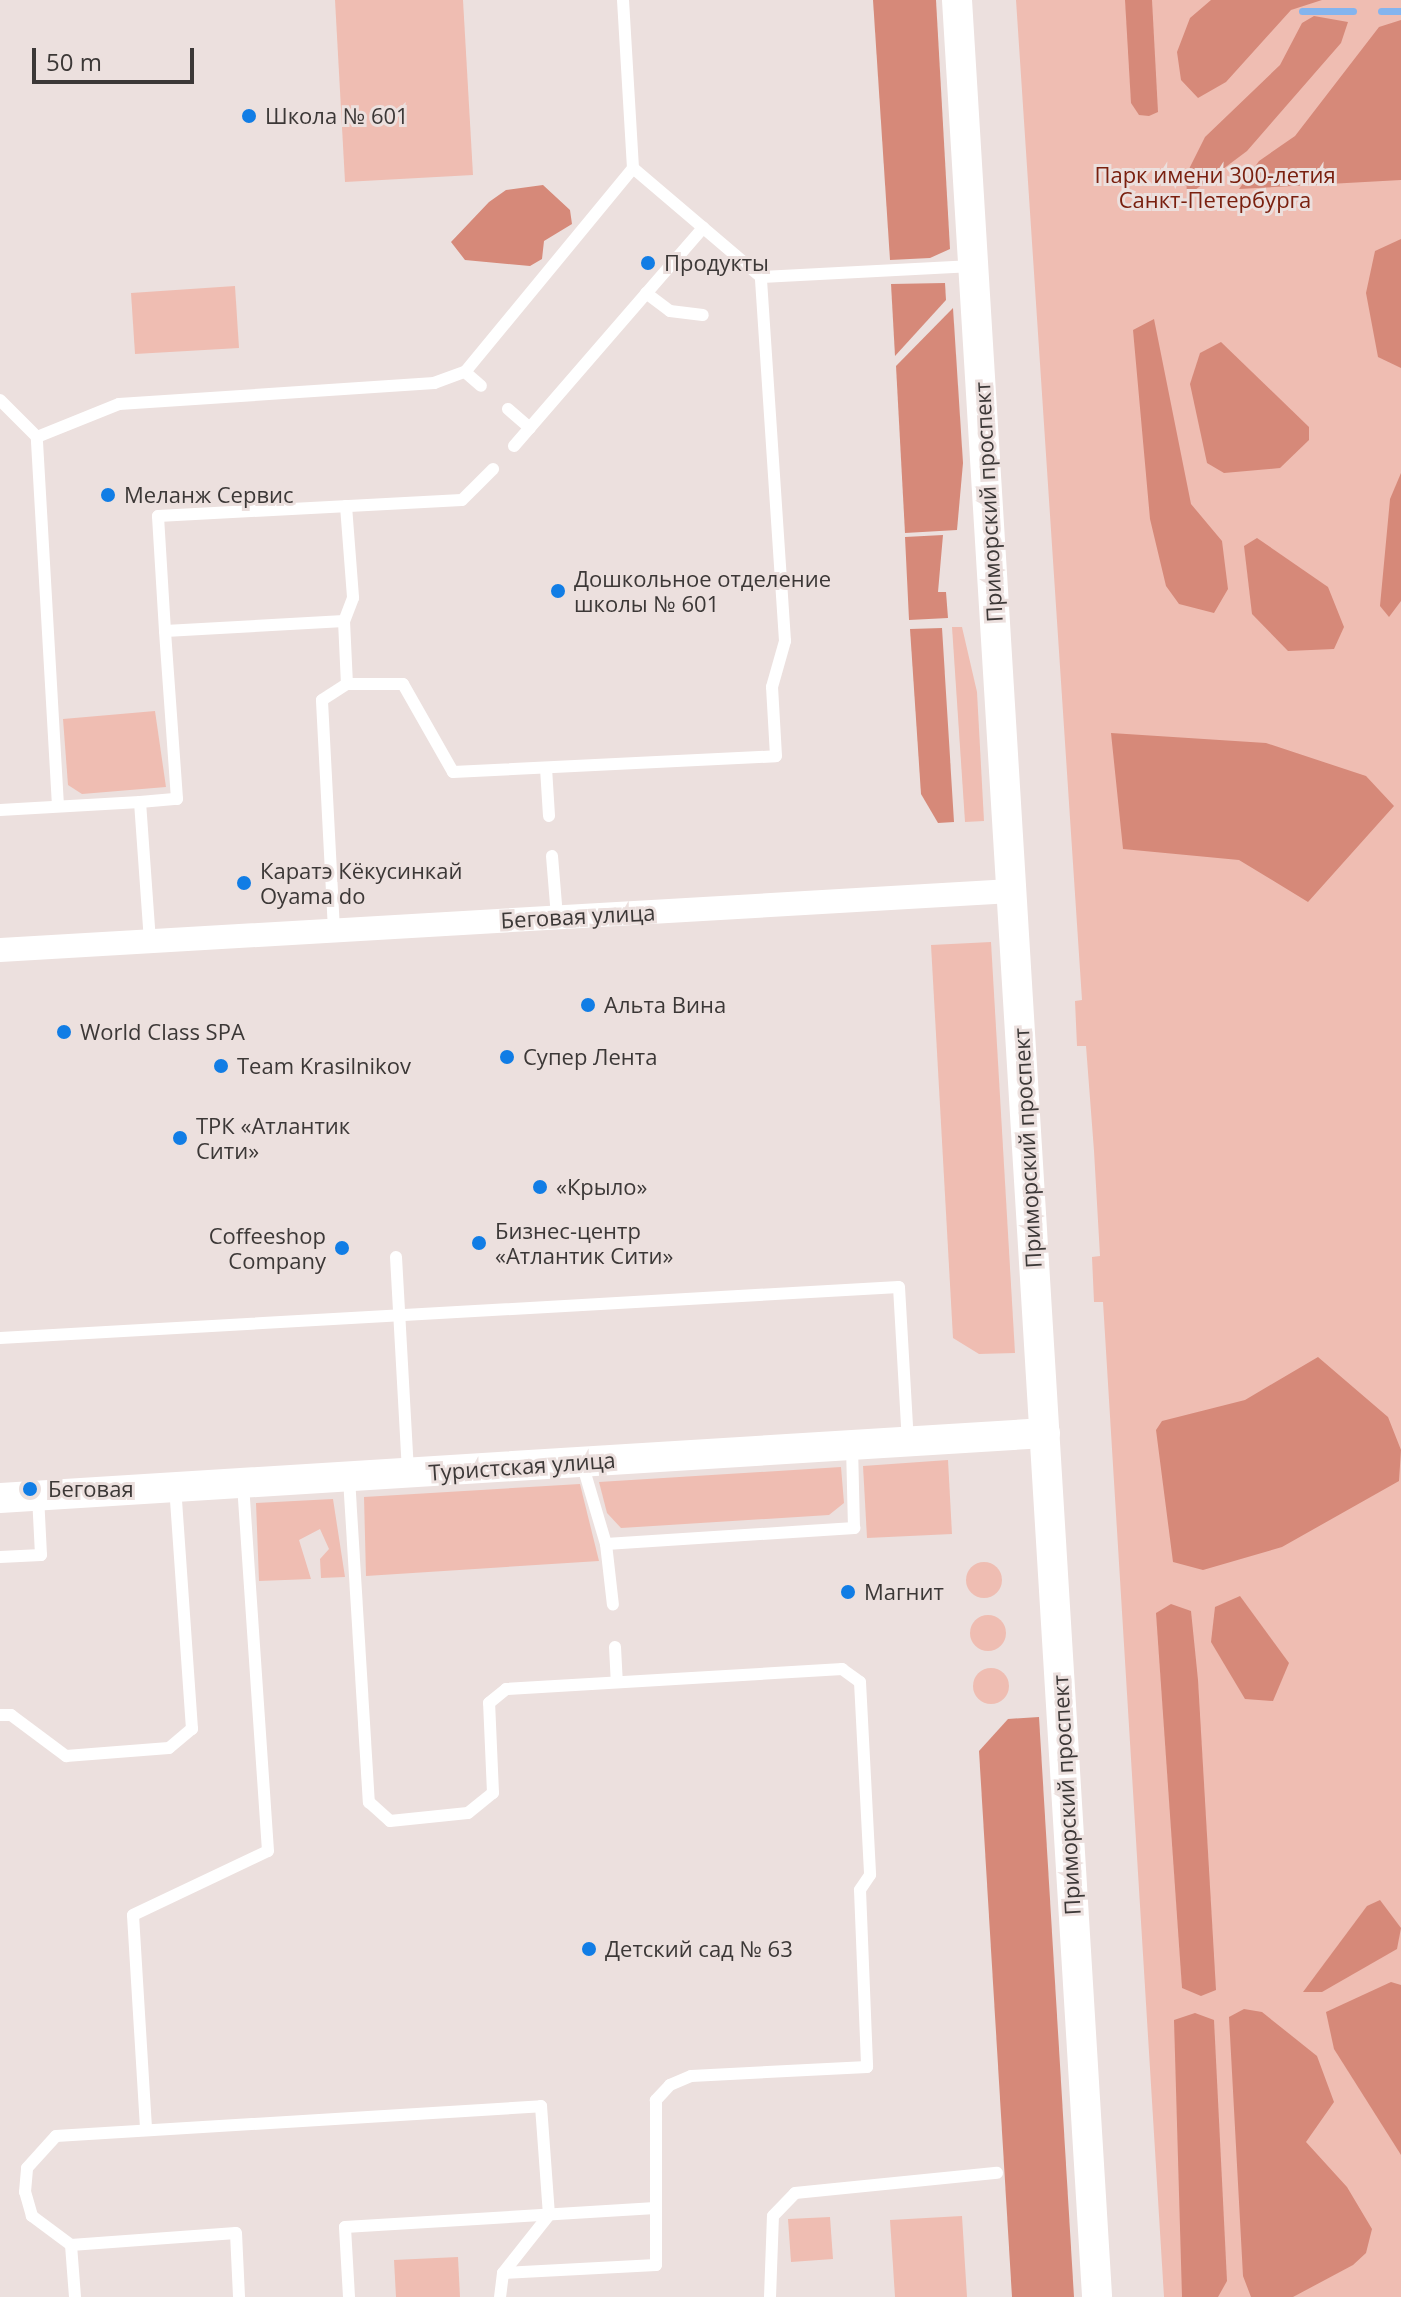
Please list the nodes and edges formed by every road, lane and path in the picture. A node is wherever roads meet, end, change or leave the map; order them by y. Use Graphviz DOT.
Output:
graph roads {
  1 [pos="623,0"];
  2 [pos="957,0"];
  3 [pos="633,168"];
  4 [pos="703,228"];
  5 [pos="973,265"];
  6 [pos="761,277"];
  7 [pos="646,293"];
  8 [pos="703,315"];
  9 [pos="465,372"];
  10 [pos="481,386"];
  11 [pos="0,400"];
  12 [pos="508,409"];
  13 [pos="530,428"];
  14 [pos="37,437"];
  15 [pos="514,446"];
  16 [pos="493,469"];
  17 [pos="346,506"];
  18 [pos="344,621"];
  19 [pos="165,631"];
  20 [pos="347,684"];
  21 [pos="546,768"];
  22 [pos="140,802"];
  23 [pos="58,806"];
  24 [pos="0,810"];
  25 [pos="549,816"];
  26 [pos="552,856"];
  27 [pos="1011,891"];
  28 [pos="557,917"];
  29 [pos="334,930"];
  30 [pos="150,941"];
  31 [pos="0,950"];
  32 [pos="396,1257"];
  33 [pos="399,1315"];
  34 [pos="0,1338"];
  35 [pos="1045,1433"];
  36 [pos="908,1442"];
  37 [pos="852,1445"];
  38 [pos="582,1462"];
  39 [pos="408,1473"];
  40 [pos="349,1477"];
  41 [pos="243,1483"];
  42 [pos="175,1488"];
  43 [pos="38,1496"];
  44 [pos="0,1498"];
  45 [pos="606,1544"];
  46 [pos="0,1557"];
  47 [pos="613,1605"];
  48 [pos="615,1647"];
  49 [pos="617,1682"];
  50 [pos="0,1715"];
  51 [pos="146,2128"];
  52 [pos="997,2173"];
  53 [pos="655,2208"];
  54 [pos="549,2215"];
  55 [pos="71,2245"];
  56 [pos="503,2273"];
  57 [pos="75,2297"];
  58 [pos="239,2297"];
  59 [pos="349,2297"];
  60 [pos="500,2297"];
  61 [pos="770,2297"];
  62 [pos="1097,2297"];
  1 -- 3 [label="lane"];
  2 -- 5 [label="street, Приморский проспект"];
  3 -- 4 [label="lane"];
  3 -- 9 [label="lane"];
  4 -- 6 [label="lane"];
  4 -- 7 [label="lane"];
  5 -- 6 [label="lane"];
  5 -- 27 [label="street, Приморский проспект"];
  6 -- 21 [label="lane"];
  7 -- 8 [label="lane"];
  7 -- 13 [label="lane"];
  9 -- 10 [label="lane"];
  9 -- 14 [label="lane"];
  11 -- 14 [label="lane"];
  12 -- 13 [label="lane"];
  13 -- 15 [label="lane"];
  14 -- 23 [label="lane"];
  16 -- 17 [label="lane"];
  17 -- 18 [label="lane"];
  17 -- 19 [label="lane"];
  18 -- 19 [label="lane"];
  18 -- 20 [label="lane"];
  19 -- 22 [label="lane"];
  20 -- 21 [label="lane"];
  20 -- 29 [label="lane"];
  21 -- 25 [label="lane"];
  22 -- 23 [label="lane"];
  22 -- 30 [label="lane"];
  23 -- 24 [label="lane"];
  26 -- 28 [label="lane"];
  27 -- 28 [label="street, Беговая улица"];
  27 -- 35 [label="street, Приморский проспект"];
  28 -- 29 [label="street, Беговая улица"];
  29 -- 30 [label="street, Беговая улица"];
  30 -- 31 [label="street, Беговая улица"];
  32 -- 33 [label="lane"];
  33 -- 34 [label="lane"];
  33 -- 36 [label="lane"];
  33 -- 39 [label="lane"];
  35 -- 36 [label="street, Туристская улица"];
  35 -- 62 [label="street, Приморский проспект"];
  36 -- 37 [label="street, Туристская улица"];
  37 -- 38 [label="street, Туристская улица"];
  37 -- 45 [label="lane"];
  38 -- 39 [label="street, Туристская улица"];
  38 -- 45 [label="lane"];
  39 -- 40 [label="street, Туристская улица"];
  40 -- 41 [label="street, Туристская улица"];
  40 -- 49 [label="lane"];
  41 -- 42 [label="street, Туристская улица"];
  41 -- 51 [label="lane"];
  42 -- 43 [label="street, Туристская улица"];
  42 -- 50 [label="lane"];
  43 -- 44 [label="street, Туристская улица"];
  43 -- 46 [label="lane"];
  45 -- 47 [label="lane"];
  48 -- 49 [label="lane"];
  49 -- 53 [label="lane"];
  51 -- 54 [label="lane"];
  51 -- 55 [label="lane"];
  52 -- 61 [label="lane"];
  53 -- 54 [label="lane"];
  53 -- 56 [label="lane"];
  54 -- 56 [label="lane"];
  54 -- 59 [label="lane"];
  55 -- 57 [label="lane"];
  55 -- 58 [label="lane"];
  56 -- 60 [label="lane"];
}
